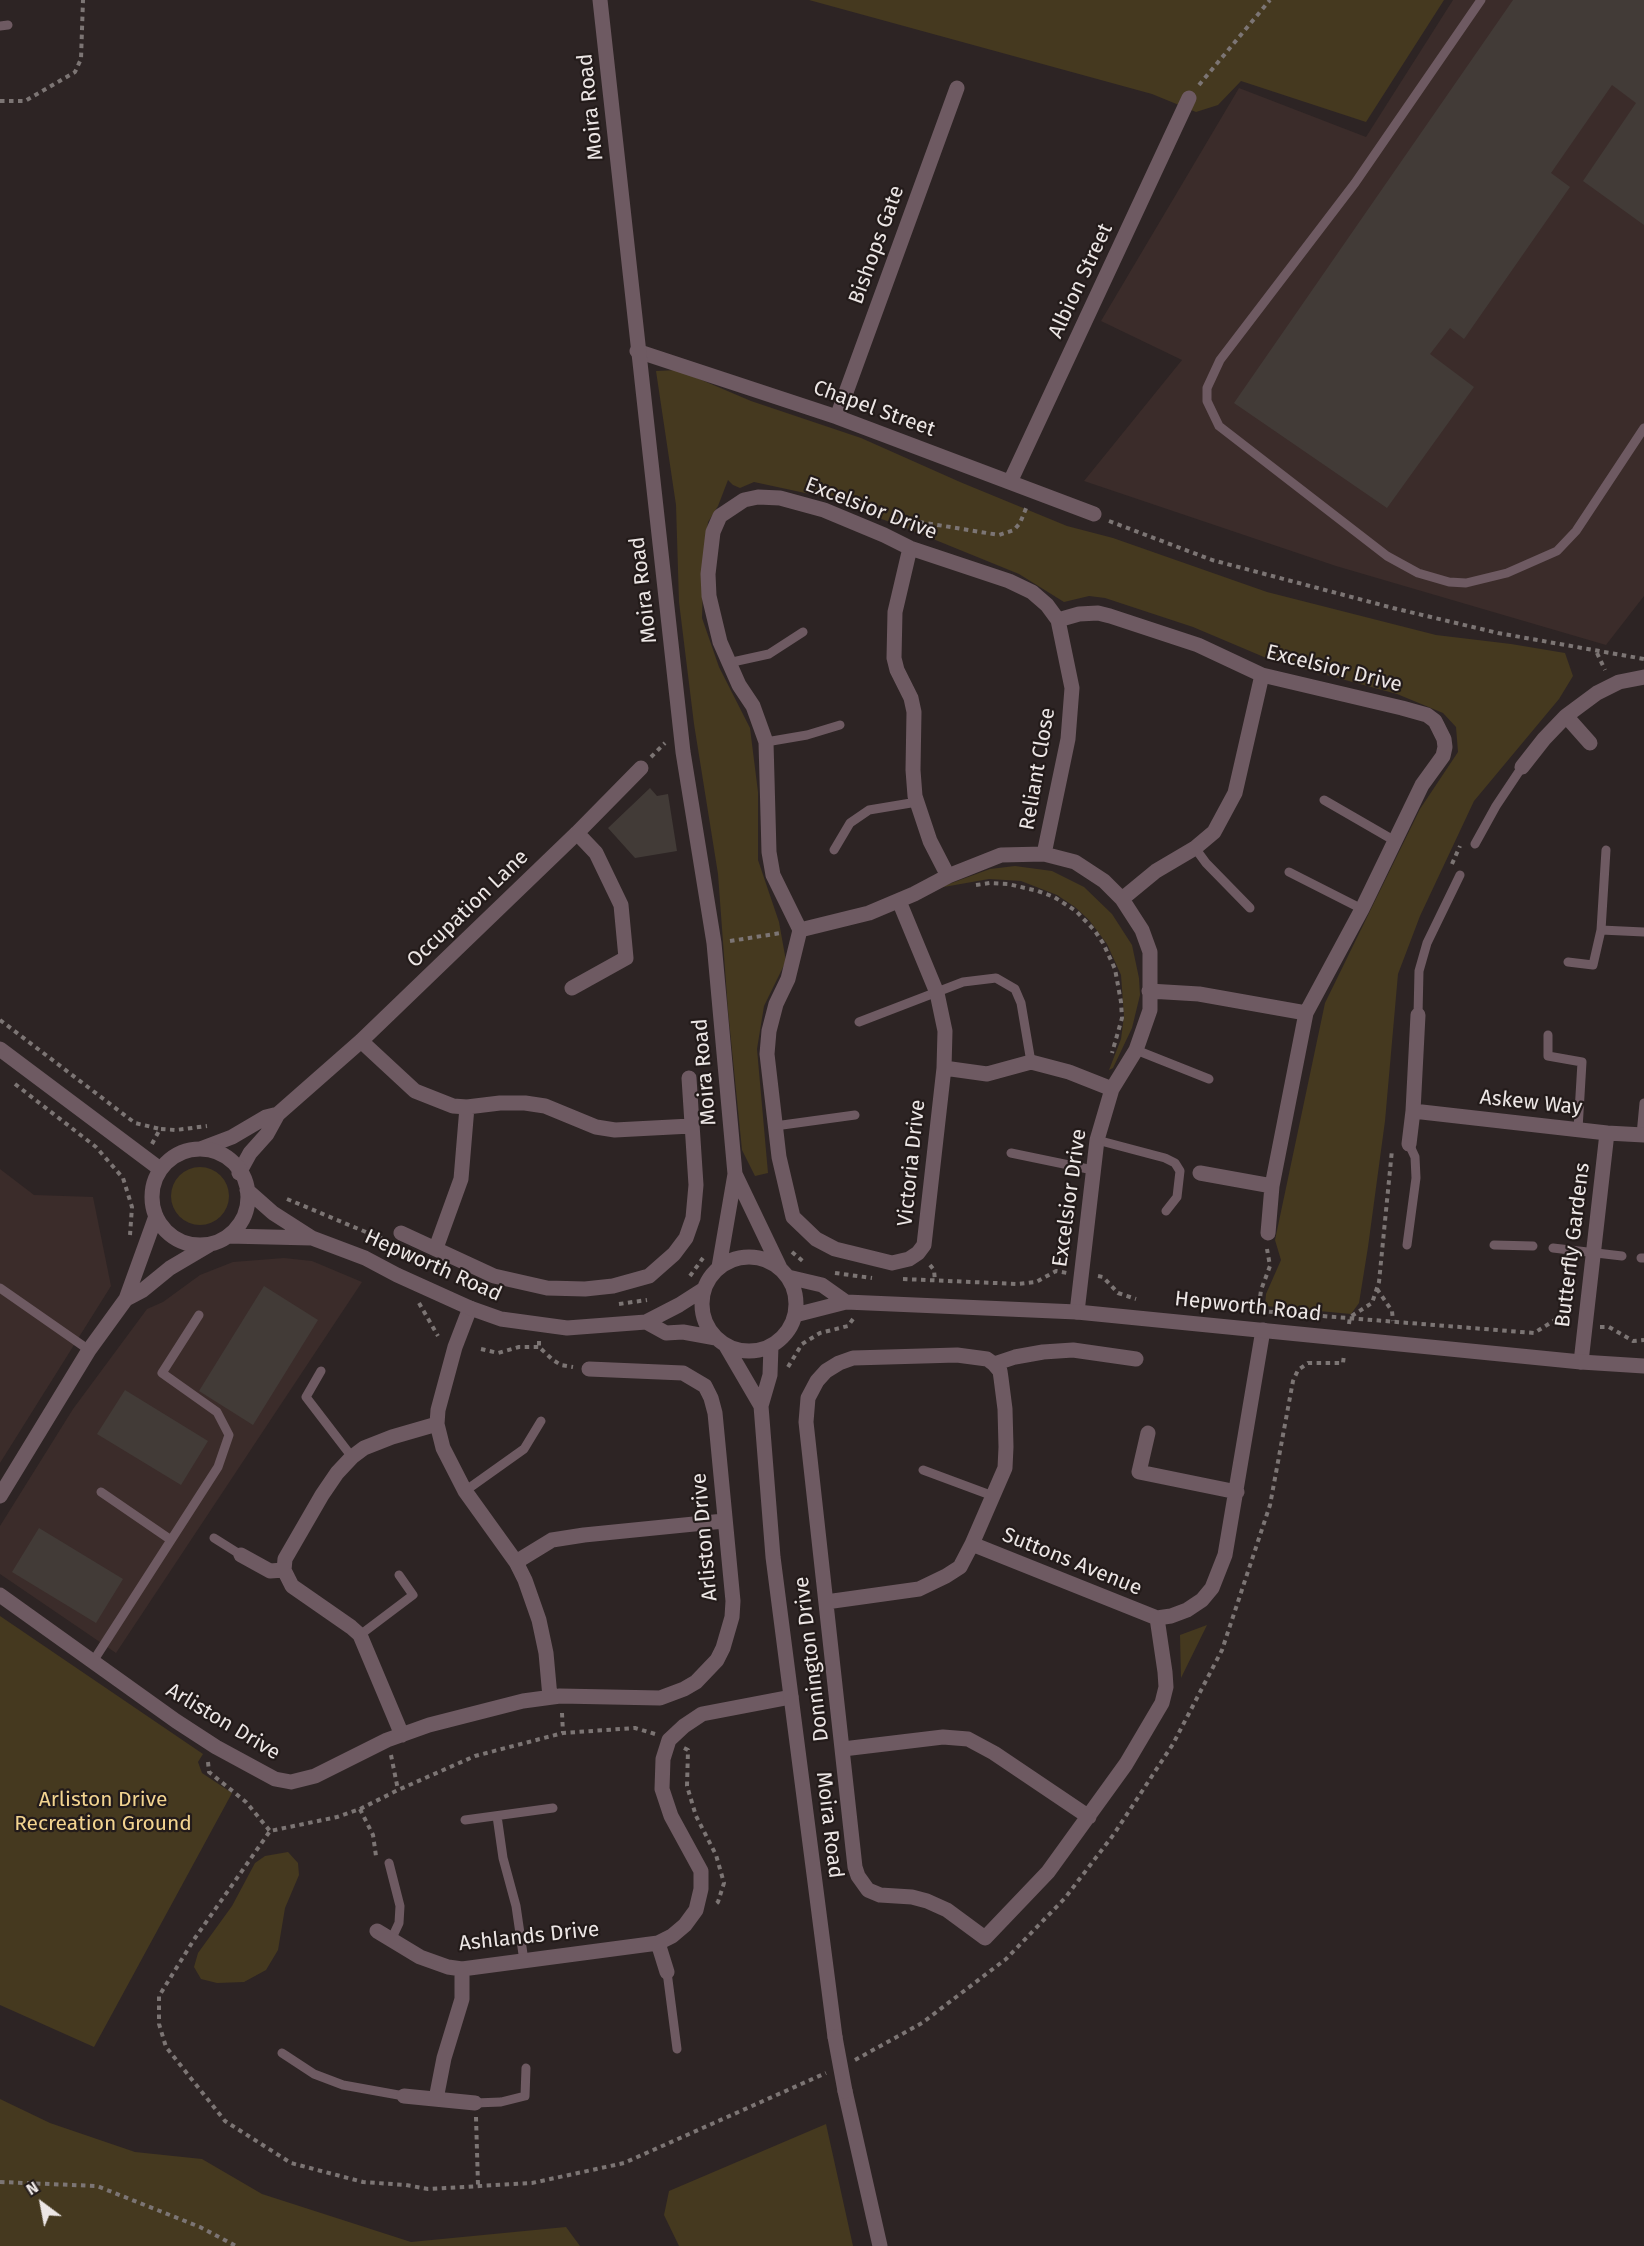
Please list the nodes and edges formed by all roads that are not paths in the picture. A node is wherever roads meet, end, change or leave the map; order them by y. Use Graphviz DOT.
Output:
graph roads {
  1 [pos="600,0"];
  2 [pos="1481,0"];
  3 [pos="957,88"];
  4 [pos="1189,98"];
  5 [pos="638,351"];
  6 [pos="837,417"];
  7 [pos="1644,428"];
  8 [pos="1010,482"];
  9 [pos="1093,514"];
  10 [pos="910,548"];
  11 [pos="1058,620"];
  12 [pos="803,632"];
  13 [pos="728,663"];
  14 [pos="1262,675"];
  15 [pos="1644,677"];
  16 [pos="1566,716"];
  17 [pos="840,725"];
  18 [pos="766,742"];
  19 [pos="1590,743"];
  20 [pos="1522,767"];
  21 [pos="641,768"];
  22 [pos="1324,800"];
  23 [pos="917,802"];
  24 [pos="577,833"];
  25 [pos="1395,841"];
  26 [pos="1475,844"];
  27 [pos="1195,848"];
  28 [pos="834,850"];
  29 [pos="1606,850"];
  30 [pos="1044,854"];
  31 [pos="1289,872"];
  32 [pos="1460,875"];
  33 [pos="948,876"];
  34 [pos="1122,898"];
  35 [pos="899,901"];
  36 [pos="1250,908"];
  37 [pos="1362,909"];
  38 [pos="800,930"];
  39 [pos="1601,930"];
  40 [pos="1644,932"];
  41 [pos="1568,962"];
  42 [pos="572,988"];
  43 [pos="1149,991"];
  44 [pos="937,993"];
  45 [pos="1306,1013"];
  46 [pos="1418,1015"];
  47 [pos="859,1022"];
  48 [pos="1548,1035"];
  49 [pos="361,1041"];
  50 [pos="0,1049"];
  51 [pos="1136,1050"];
  52 [pos="1031,1062"];
  53 [pos="944,1068"];
  54 [pos="689,1078"];
  55 [pos="1209,1079"];
  56 [pos="1112,1089"];
  57 [pos="1644,1103"];
  58 [pos="467,1107"];
  59 [pos="1413,1111"];
  60 [pos="278,1114"];
  61 [pos="855,1115"];
  62 [pos="691,1126"];
  63 [pos="775,1126"];
  64 [pos="1578,1129"];
  65 [pos="1607,1133"];
  66 [pos="1642,1135"];
  67 [pos="1096,1140"];
  68 [pos="1409,1144"];
  69 [pos="203,1148"];
  70 [pos="1011,1153"];
  71 [pos="160,1169"];
  72 [pos="1093,1170"];
  73 [pos="239,1173"];
  74 [pos="1200,1173"];
  75 [pos="735,1174"];
  76 [pos="1272,1186"];
  77 [pos="247,1190"];
  78 [pos="1166,1211"];
  79 [pos="156,1216"];
  80 [pos="1268,1233"];
  81 [pos="228,1236"];
  82 [pos="312,1238"];
  83 [pos="396,1238"];
  84 [pos="209,1245"];
  85 [pos="1407,1245"];
  86 [pos="1494,1245"];
  87 [pos="1533,1246"];
  88 [pos="436,1248"];
  89 [pos="1553,1248"];
  90 [pos="1593,1252"];
  91 [pos="1622,1256"];
  92 [pos="720,1267"];
  93 [pos="784,1273"];
  94 [pos="0,1288"];
  95 [pos="704,1289"];
  96 [pos="126,1299"];
  97 [pos="846,1302"];
  98 [pos="470,1308"];
  99 [pos="1077,1312"];
  100 [pos="795,1315"];
  101 [pos="199,1316"];
  102 [pos="646,1322"];
  103 [pos="1259,1330"];
  104 [pos="721,1342"];
  105 [pos="771,1346"];
  106 [pos="89,1350"];
  107 [pos="1137,1359"];
  108 [pos="1581,1362"];
  109 [pos="994,1364"];
  110 [pos="1644,1366"];
  111 [pos="589,1369"];
  112 [pos="321,1371"];
  113 [pos="761,1406"];
  114 [pos="541,1421"];
  115 [pos="437,1424"];
  116 [pos="1148,1433"];
  117 [pos="352,1457"];
  118 [pos="923,1470"];
  119 [pos="465,1491"];
  120 [pos="101,1492"];
  121 [pos="1237,1492"];
  122 [pos="0,1496"];
  123 [pos="993,1496"];
  124 [pos="724,1521"];
  125 [pos="213,1538"];
  126 [pos="171,1540"];
  127 [pos="972,1544"];
  128 [pos="241,1555"];
  129 [pos="516,1562"];
  130 [pos="284,1570"];
  131 [pos="399,1575"];
  132 [pos="0,1595"];
  133 [pos="826,1602"];
  134 [pos="1157,1618"];
  135 [pos="360,1635"];
  136 [pos="92,1663"];
  137 [pos="550,1696"];
  138 [pos="791,1697"];
  139 [pos="402,1735"];
  140 [pos="843,1749"];
  141 [pos="553,1808"];
  142 [pos="497,1816"];
  143 [pos="1089,1817"];
  144 [pos="465,1820"];
  145 [pos="389,1863"];
  146 [pos="377,1931"];
  147 [pos="391,1940"];
  148 [pos="658,1943"];
  149 [pos="524,1961"];
  150 [pos="462,1969"];
  151 [pos="667,1972"];
  152 [pos="677,2049"];
  153 [pos="282,2053"];
  154 [pos="526,2068"];
  155 [pos="404,2096"];
  156 [pos="436,2099"];
  157 [pos="475,2103"];
  158 [pos="880,2246"];
  1 -- 5 [label="street, Moira Road"];
  2 -- 7 [label="lane"];
  3 -- 6 [label="street, Bishops Gate"];
  4 -- 8 [label="street, Albion Street"];
  5 -- 6 [label="street, Chapel Street"];
  5 -- 75 [label="street, Moira Road"];
  6 -- 8 [label="street, Chapel Street"];
  8 -- 9 [label="street, Chapel Street"];
  10 -- 11 [label="street, Excelsior Drive"];
  10 -- 13 [label="street, Excelsior Drive"];
  10 -- 23 [label="street"];
  11 -- 14 [label="street, Excelsior Drive"];
  11 -- 30 [label="street, Reliant Close"];
  12 -- 13 [label="lane"];
  13 -- 18 [label="street, Excelsior Drive"];
  14 -- 25 [label="street, Excelsior Drive"];
  14 -- 27 [label="street"];
  15 -- 16 [label="street"];
  16 -- 19 [label="street"];
  16 -- 20 [label="street"];
  17 -- 18 [label="lane"];
  18 -- 38 [label="street, Excelsior Drive"];
  20 -- 26 [label="lane"];
  21 -- 24 [label="street, Occupation Lane"];
  22 -- 25 [label="lane"];
  23 -- 28 [label="lane"];
  23 -- 33 [label="street"];
  24 -- 42 [label="street"];
  24 -- 49 [label="street, Occupation Lane"];
  25 -- 37 [label="street, Excelsior Drive"];
  27 -- 34 [label="street"];
  27 -- 36 [label="lane"];
  29 -- 39 [label="lane"];
  30 -- 33 [label="street, Excelsior Drive"];
  30 -- 34 [label="street, Excelsior Drive"];
  31 -- 37 [label="lane"];
  32 -- 46 [label="lane"];
  33 -- 35 [label="street, Excelsior Drive"];
  34 -- 43 [label="street, Excelsior Drive"];
  35 -- 38 [label="street, Excelsior Drive"];
  35 -- 44 [label="street, Victoria Drive"];
  37 -- 45 [label="street, Excelsior Drive"];
  38 -- 63 [label="street, Victoria Drive"];
  39 -- 40 [label="lane"];
  39 -- 41 [label="lane"];
  43 -- 45 [label="street"];
  43 -- 51 [label="street, Excelsior Drive"];
  44 -- 47 [label="lane"];
  44 -- 52 [label="lane"];
  44 -- 53 [label="street, Victoria Drive"];
  45 -- 76 [label="street, Excelsior Drive"];
  46 -- 59 [label="street"];
  48 -- 64 [label="lane"];
  49 -- 58 [label="street"];
  49 -- 60 [label="street, Occupation Lane"];
  50 -- 71 [label="street"];
  51 -- 55 [label="lane"];
  51 -- 56 [label="street, Excelsior Drive"];
  52 -- 53 [label="street"];
  52 -- 56 [label="street"];
  53 -- 63 [label="street, Victoria Drive"];
  54 -- 62 [label="street"];
  56 -- 67 [label="street, Excelsior Drive"];
  57 -- 66 [label="lane"];
  58 -- 62 [label="street"];
  58 -- 88 [label="street"];
  59 -- 64 [label="street, Askew Way"];
  59 -- 68 [label="street"];
  60 -- 69 [label="street"];
  60 -- 73 [label="street"];
  61 -- 63 [label="lane"];
  62 -- 88 [label="street"];
  64 -- 65 [label="street, Askew Way"];
  65 -- 66 [label="street, Askew Way"];
  65 -- 90 [label="street, Butterfly Gardens"];
  67 -- 72 [label="street, Excelsior Drive"];
  67 -- 78 [label="lane"];
  68 -- 85 [label="lane"];
  69 -- 71 [label="street"];
  69 -- 73 [label="street"];
  70 -- 72 [label="lane"];
  71 -- 79 [label="street"];
  72 -- 99 [label="street, Excelsior Drive"];
  73 -- 77 [label="street"];
  74 -- 76 [label="street"];
  75 -- 92 [label="street, Moira Road"];
  75 -- 93 [label="street, Moira Road"];
  76 -- 80 [label="street, Excelsior Drive"];
  77 -- 81 [label="street"];
  77 -- 82 [label="street, Hepworth Road"];
  79 -- 84 [label="street"];
  79 -- 96 [label="street"];
  81 -- 82 [label="street, Hepworth Road"];
  81 -- 84 [label="street"];
  82 -- 98 [label="street, Hepworth Road"];
  83 -- 88 [label="street"];
  84 -- 96 [label="street"];
  86 -- 87 [label="lane"];
  89 -- 90 [label="lane"];
  90 -- 91 [label="lane"];
  90 -- 108 [label="street, Butterfly Gardens"];
  92 -- 93 [label="street"];
  92 -- 95 [label="street"];
  93 -- 97 [label="street"];
  93 -- 100 [label="street"];
  94 -- 106 [label="lane"];
  95 -- 102 [label="street, Hepworth Road"];
  95 -- 104 [label="street"];
  96 -- 106 [label="street"];
  97 -- 99 [label="street, Hepworth Road"];
  97 -- 100 [label="street, Hepworth Road"];
  98 -- 102 [label="street, Hepworth Road"];
  98 -- 115 [label="street"];
  99 -- 103 [label="street, Hepworth Road"];
  100 -- 105 [label="street"];
  101 -- 126 [label="lane"];
  102 -- 104 [label="street, Hepworth Road"];
  103 -- 108 [label="street, Hepworth Road"];
  103 -- 121 [label="street"];
  104 -- 105 [label="street"];
  104 -- 113 [label="street, Moira Road"];
  105 -- 113 [label="street, Moira Road"];
  106 -- 122 [label="street"];
  107 -- 109 [label="street"];
  108 -- 110 [label="street, Hepworth Road"];
  109 -- 123 [label="street"];
  109 -- 133 [label="street, Donnington Drive"];
  111 -- 124 [label="street, Arliston Drive"];
  112 -- 117 [label="lane"];
  113 -- 138 [label="street, Moira Road"];
  114 -- 119 [label="lane"];
  115 -- 117 [label="street"];
  115 -- 119 [label="street"];
  116 -- 121 [label="street"];
  117 -- 130 [label="street"];
  118 -- 123 [label="lane"];
  119 -- 129 [label="street"];
  120 -- 126 [label="lane"];
  121 -- 134 [label="street"];
  123 -- 127 [label="street"];
  124 -- 129 [label="street"];
  124 -- 137 [label="street, Arliston Drive"];
  125 -- 128 [label="lane"];
  126 -- 136 [label="lane"];
  127 -- 133 [label="street"];
  127 -- 134 [label="street, Suttons Avenue"];
  128 -- 130 [label="street"];
  129 -- 137 [label="street"];
  130 -- 135 [label="street"];
  131 -- 135 [label="lane"];
  132 -- 136 [label="street, Arliston Drive"];
  133 -- 140 [label="street, Donnington Drive"];
  134 -- 143 [label="street, Donnington Drive"];
  135 -- 139 [label="street"];
  136 -- 139 [label="street, Arliston Drive"];
  137 -- 139 [label="street, Arliston Drive"];
  138 -- 148 [label="street, Ashlands Drive"];
  138 -- 158 [label="street, Moira Road, bridge"];
  140 -- 143 [label="street"];
  140 -- 143 [label="street, Donnington Drive"];
  141 -- 142 [label="lane"];
  142 -- 144 [label="lane"];
  142 -- 149 [label="lane"];
  145 -- 147 [label="lane"];
  146 -- 147 [label="street, Ashlands Drive"];
  147 -- 150 [label="street, Ashlands Drive"];
  148 -- 149 [label="street, Ashlands Drive"];
  148 -- 151 [label="street"];
  149 -- 150 [label="street, Ashlands Drive"];
  150 -- 156 [label="street"];
  151 -- 152 [label="lane"];
  153 -- 155 [label="lane"];
  154 -- 157 [label="lane"];
  155 -- 156 [label="street"];
  156 -- 157 [label="street"];
}
